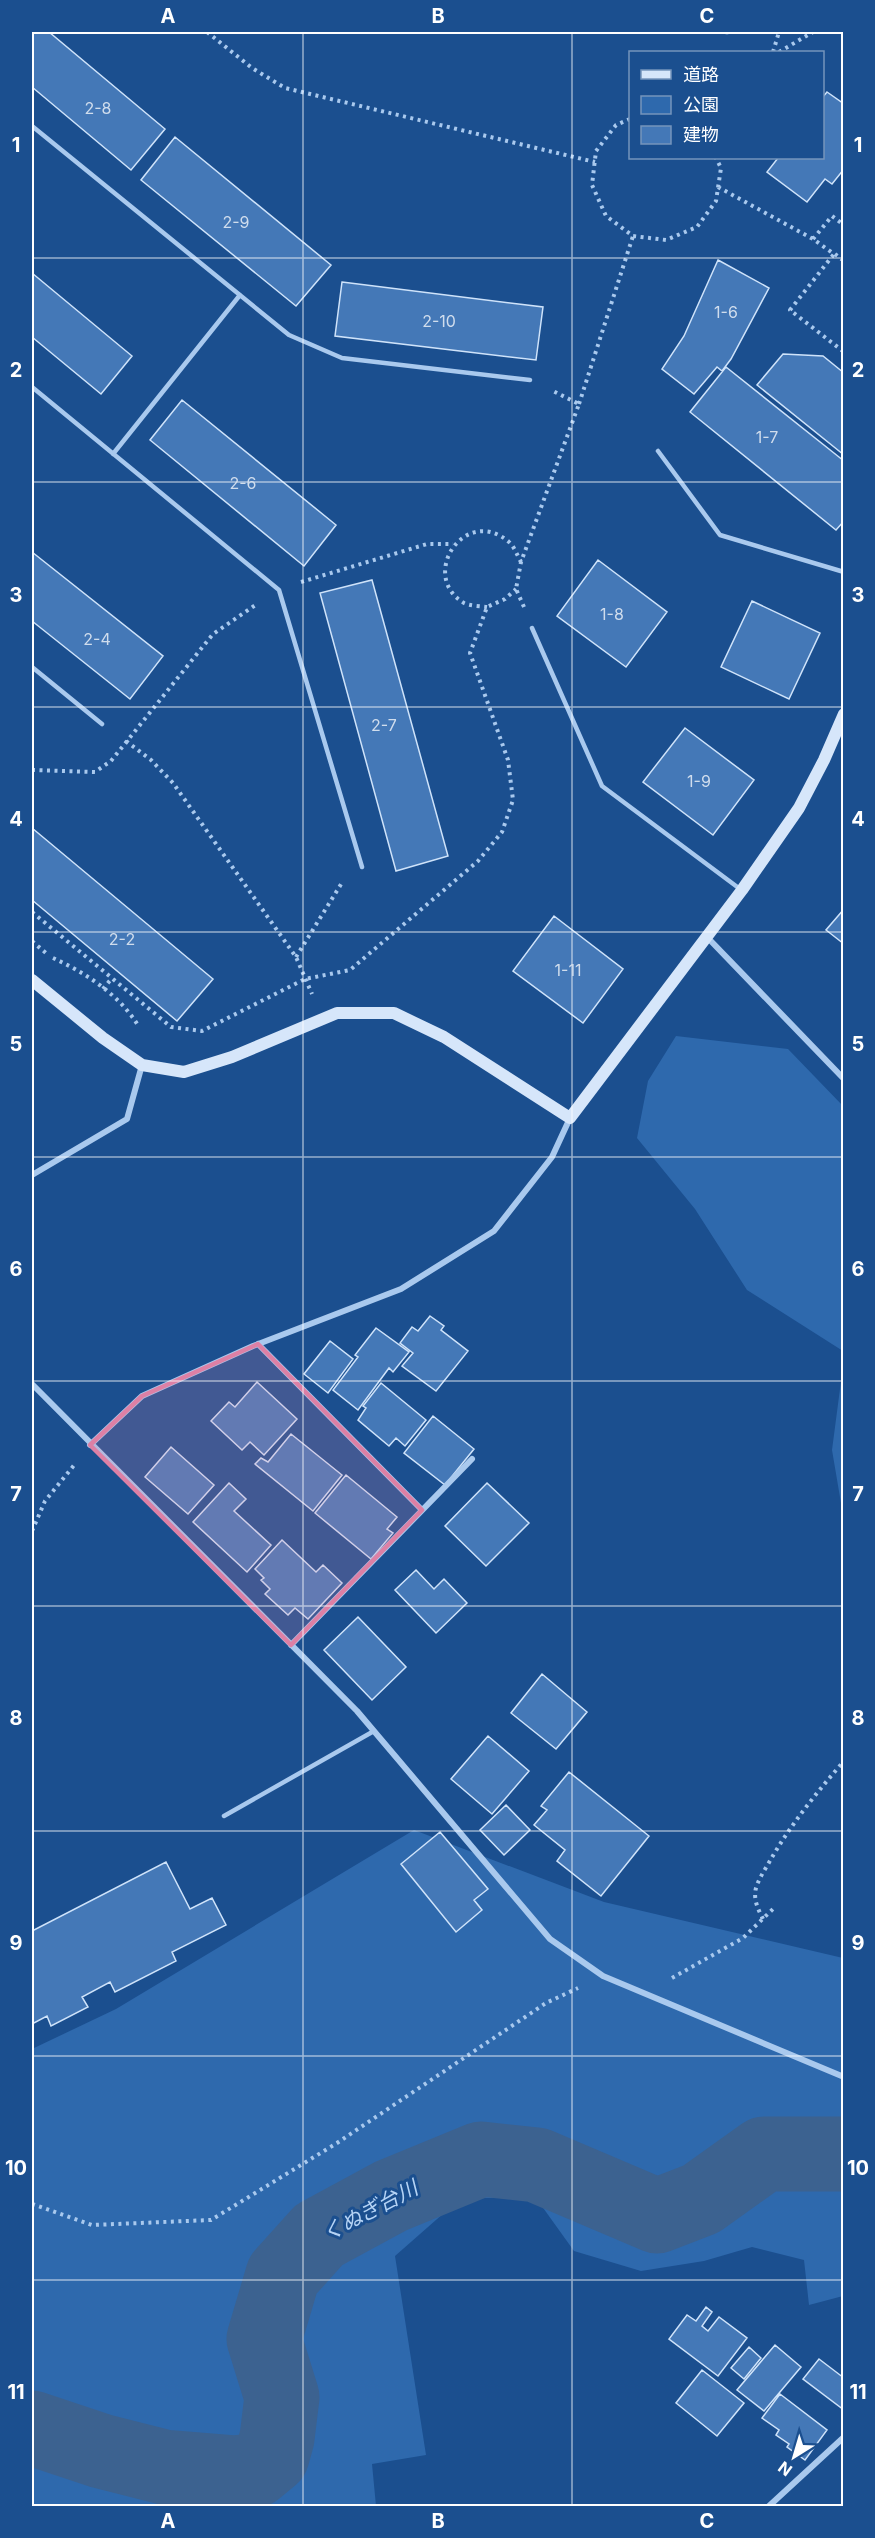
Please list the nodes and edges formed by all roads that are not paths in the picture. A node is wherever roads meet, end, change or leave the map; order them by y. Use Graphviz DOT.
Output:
graph roads {
  1 [pos="32,126"];
  2 [pos="240,295"];
  3 [pos="530,380"];
  4 [pos="32,387"];
  5 [pos="658,451"];
  6 [pos="113,454"];
  7 [pos="843,572"];
  8 [pos="532,628"];
  9 [pos="32,667"];
  10 [pos="843,714"];
  11 [pos="102,724"];
  12 [pos="362,867"];
  13 [pos="742,890"];
  14 [pos="707,936"];
  15 [pos="32,980"];
  16 [pos="142,1065"];
  17 [pos="843,1079"];
  18 [pos="570,1118"];
  19 [pos="32,1175"];
  20 [pos="258,1344"];
  21 [pos="32,1384"];
  22 [pos="90,1444"];
  23 [pos="472,1459"];
  24 [pos="422,1510"];
  25 [pos="291,1645"];
  26 [pos="374,1731"];
  27 [pos="224,1816"];
  28 [pos="843,2078"];
  29 [pos="843,2437"];
  30 [pos="769,2506"];
  1 -- 2 [label="lane"];
  2 -- 3 [label="lane"];
  2 -- 6 [label="lane"];
  4 -- 6 [label="lane"];
  5 -- 7 [label="lane"];
  6 -- 12 [label="lane"];
  8 -- 13 [label="lane"];
  9 -- 11 [label="lane"];
  10 -- 13 [label="street"];
  13 -- 14 [label="street"];
  14 -- 17 [label="street"];
  14 -- 18 [label="street"];
  15 -- 16 [label="street"];
  16 -- 18 [label="street"];
  16 -- 19 [label="street"];
  18 -- 20 [label="street"];
  20 -- 22 [label="street"];
  20 -- 24 [label="street"];
  21 -- 22 [label="street"];
  22 -- 25 [label="street"];
  23 -- 24 [label="street"];
  24 -- 25 [label="street"];
  25 -- 26 [label="street"];
  26 -- 27 [label="lane"];
  26 -- 28 [label="street"];
  29 -- 30 [label="street"];
}
